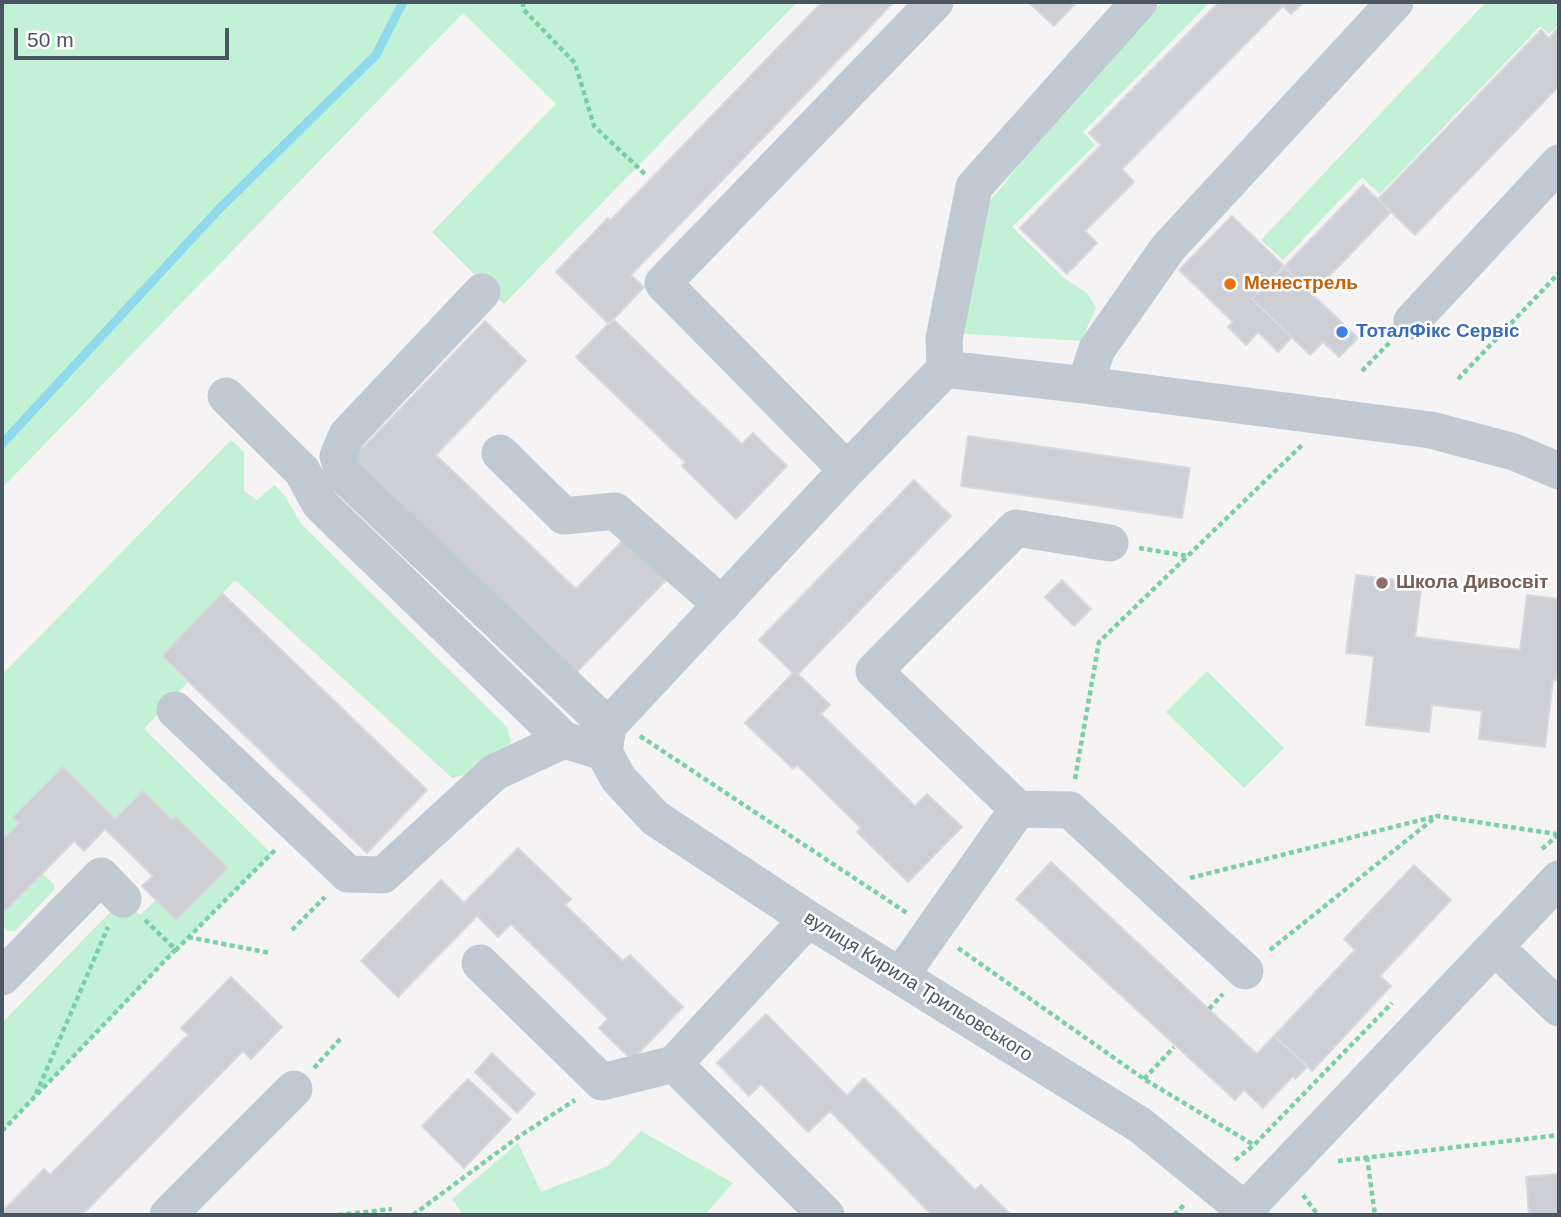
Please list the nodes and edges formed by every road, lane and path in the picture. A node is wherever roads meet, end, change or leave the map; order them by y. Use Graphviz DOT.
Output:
graph roads {
  1 [pos="523,2"];
  2 [pos="935,2"];
  3 [pos="1139,2"];
  4 [pos="1395,2"];
  5 [pos="1559,163"];
  6 [pos="646,175"];
  7 [pos="1559,273"];
  8 [pos="482,292"];
  9 [pos="1412,321"];
  10 [pos="945,369"];
  11 [pos="1362,371"];
  12 [pos="1458,379"];
  13 [pos="1085,385"];
  14 [pos="226,396"];
  15 [pos="1311,437"];
  16 [pos="500,453"];
  17 [pos="847,470"];
  18 [pos="1559,471"];
  19 [pos="1110,544"];
  20 [pos="1187,556"];
  21 [pos="722,605"];
  22 [pos="176,710"];
  23 [pos="606,739"];
  24 [pos="564,740"];
  25 [pos="1018,809"];
  26 [pos="1070,810"];
  27 [pos="1437,816"];
  28 [pos="298,827"];
  29 [pos="1557,834"];
  30 [pos="348,874"];
  31 [pos="1559,879"];
  32 [pos="1154,887"];
  33 [pos="123,899"];
  34 [pos="808,919"];
  35 [pos="292,930"];
  36 [pos="932,930"];
  37 [pos="189,937"];
  38 [pos="1495,947"];
  39 [pos="176,950"];
  40 [pos="270,953"];
  41 [pos="480,963"];
  42 [pos="1245,971"];
  43 [pos="901,975"];
  44 [pos="2,977"];
  45 [pos="1559,1008"];
  46 [pos="342,1037"];
  47 [pos="1174,1046"];
  48 [pos="674,1064"];
  49 [pos="1144,1079"];
  50 [pos="602,1082"];
  51 [pos="294,1089"];
  52 [pos="36,1094"];
  53 [pos="2,1130"];
  54 [pos="1559,1135"];
  55 [pos="1254,1145"];
  56 [pos="1367,1157"];
  57 [pos="1332,1162"];
  58 [pos="392,1209"];
  59 [pos="1246,1213"];
  60 [pos="167,1215"];
  61 [pos="338,1215"];
  62 [pos="413,1215"];
  63 [pos="827,1215"];
  64 [pos="1375,1215"];
  1 -- 6 [label="path"];
  2 -- 17 [label="street"];
  3 -- 10 [label="street"];
  4 -- 13 [label="street"];
  5 -- 9 [label="street"];
  7 -- 12 [label="path"];
  8 -- 23 [label="street, вулиця Кирила Трильовського"];
  9 -- 11 [label="path"];
  10 -- 13 [label="street"];
  10 -- 17 [label="street"];
  13 -- 18 [label="street"];
  14 -- 24 [label="street"];
  15 -- 20 [label="path"];
  16 -- 21 [label="street"];
  17 -- 21 [label="street"];
  19 -- 20 [label="path"];
  19 -- 25 [label="street"];
  20 -- 26 [label="path"];
  21 -- 23 [label="street"];
  22 -- 28 [label="street"];
  23 -- 24 [label="street"];
  23 -- 34 [label="street, вулиця Кирила Трильовського"];
  24 -- 30 [label="street"];
  25 -- 26 [label="street"];
  25 -- 36 [label="street"];
  26 -- 32 [label="street"];
  27 -- 29 [label="path"];
  27 -- 32 [label="path"];
  27 -- 42 [label="path"];
  28 -- 30 [label="street"];
  28 -- 37 [label="path"];
  30 -- 35 [label="path"];
  31 -- 38 [label="street"];
  32 -- 42 [label="street"];
  33 -- 39 [label="path"];
  33 -- 44 [label="street"];
  33 -- 52 [label="path"];
  34 -- 43 [label="street, вулиця Кирила Трильовського"];
  34 -- 48 [label="street"];
  36 -- 43 [label="street"];
  36 -- 49 [label="path"];
  37 -- 39 [label="path"];
  37 -- 40 [label="path"];
  38 -- 45 [label="street"];
  38 -- 59 [label="street"];
  39 -- 52 [label="path"];
  41 -- 50 [label="street"];
  43 -- 59 [label="street, вулиця Кирила Трильовського"];
  46 -- 51 [label="path"];
  47 -- 49 [label="path"];
  48 -- 50 [label="street"];
  48 -- 63 [label="street"];
  49 -- 55 [label="path"];
  50 -- 62 [label="path"];
  51 -- 60 [label="street"];
  52 -- 53 [label="path"];
  54 -- 56 [label="path"];
  56 -- 57 [label="path"];
  56 -- 64 [label="path"];
  58 -- 61 [label="path"];
}
